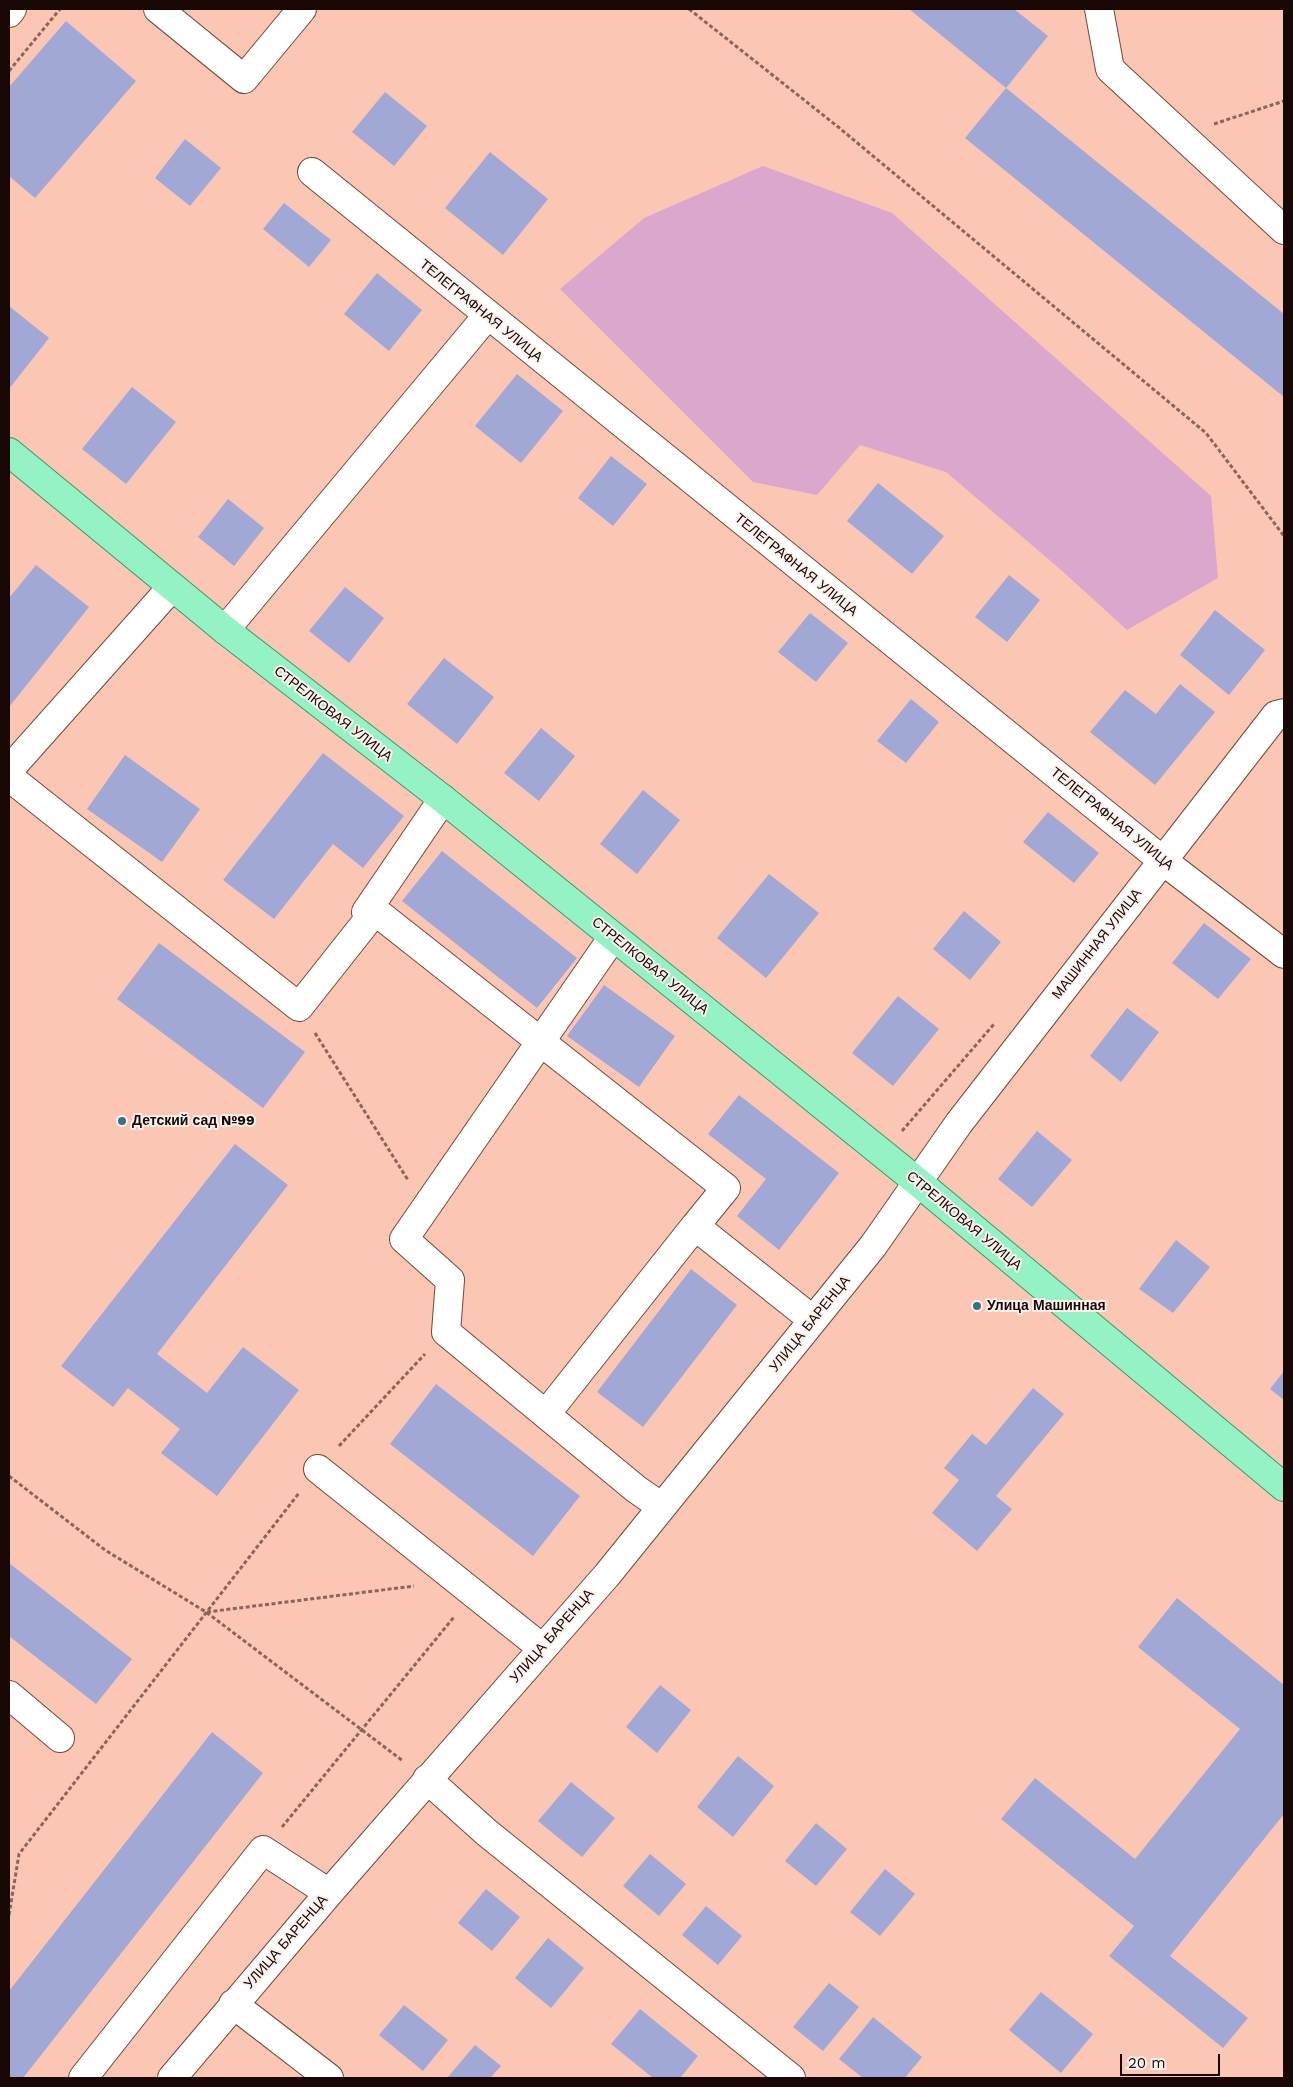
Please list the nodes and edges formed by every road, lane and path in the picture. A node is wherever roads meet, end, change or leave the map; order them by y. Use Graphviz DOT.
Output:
graph roads {
  1 [pos="12,9"];
  2 [pos="60,9"];
  3 [pos="158,9"];
  4 [pos="302,9"];
  5 [pos="690,9"];
  6 [pos="1099,9"];
  7 [pos="9,13"];
  8 [pos="9,71"];
  9 [pos="1284,101"];
  10 [pos="1185,139"];
  11 [pos="312,172"];
  12 [pos="1284,230"];
  13 [pos="487,316"];
  14 [pos="9,452"];
  15 [pos="1284,536"];
  16 [pos="172,587"];
  17 [pos="225,630"];
  18 [pos="1282,711"];
  19 [pos="9,770"];
  20 [pos="9,777"];
  21 [pos="443,799"];
  22 [pos="1162,860"];
  23 [pos="366,912"];
  24 [pos="614,937"];
  25 [pos="1284,954"];
  26 [pos="299,1007"];
  27 [pos="541,1042"];
  28 [pos="919,1183"];
  29 [pos="426,1208"];
  30 [pos="695,1226"];
  31 [pos="813,1320"];
  32 [pos="446,1332"];
  33 [pos="546,1414"];
  34 [pos="318,1468"];
  35 [pos="9,1476"];
  36 [pos="1284,1487"];
  37 [pos="662,1507"];
  38 [pos="466,1587"];
  39 [pos="206,1612"];
  40 [pos="542,1648"];
  41 [pos="9,1695"];
  42 [pos="361,1730"];
  43 [pos="60,1738"];
  44 [pos="427,1779"];
  45 [pos="263,1850"];
  46 [pos="329,1893"];
  47 [pos="9,1915"];
  48 [pos="233,2004"];
  49 [pos="83,2078"];
  50 [pos="172,2078"];
  51 [pos="329,2078"];
  52 [pos="791,2078"];
  1 -- 7 [label="street"];
  2 -- 8 [label="path"];
  3 -- 4 [label="street"];
  5 -- 15 [label="path"];
  6 -- 10 [label="street"];
  9 -- 10 [label="path"];
  10 -- 12 [label="street"];
  11 -- 13 [label="street, ТЕЛЕГРАФНАЯ УЛИЦА"];
  13 -- 17 [label="street"];
  13 -- 22 [label="street, ТЕЛЕГРАФНАЯ УЛИЦА"];
  14 -- 16 [label="main road, СТРЕЛКОВАЯ УЛИЦА"];
  16 -- 17 [label="main road, СТРЕЛКОВАЯ УЛИЦА"];
  16 -- 19 [label="street"];
  17 -- 21 [label="main road, СТРЕЛКОВАЯ УЛИЦА"];
  18 -- 22 [label="street, МАШИННАЯ УЛИЦА"];
  20 -- 26 [label="street"];
  21 -- 23 [label="street"];
  21 -- 24 [label="main road, СТРЕЛКОВАЯ УЛИЦА"];
  22 -- 25 [label="street, ТЕЛЕГРАФНАЯ УЛИЦА"];
  22 -- 28 [label="street, МАШИННАЯ УЛИЦА"];
  24 -- 27 [label="street"];
  24 -- 28 [label="main road, СТРЕЛКОВАЯ УЛИЦА"];
  26 -- 27 [label="street"];
  26 -- 29 [label="path"];
  27 -- 29 [label="street"];
  27 -- 30 [label="street"];
  28 -- 31 [label="street, УЛИЦА БАРЕНЦА"];
  28 -- 36 [label="main road, СТРЕЛКОВАЯ УЛИЦА"];
  29 -- 32 [label="street"];
  30 -- 31 [label="street"];
  30 -- 33 [label="street"];
  31 -- 37 [label="street, УЛИЦА БАРЕНЦА"];
  32 -- 33 [label="street"];
  32 -- 34 [label="path"];
  33 -- 37 [label="street"];
  34 -- 38 [label="street"];
  34 -- 39 [label="path"];
  35 -- 39 [label="path"];
  37 -- 40 [label="street, УЛИЦА БАРЕНЦА"];
  38 -- 39 [label="path"];
  38 -- 40 [label="street"];
  38 -- 42 [label="path"];
  39 -- 42 [label="path"];
  39 -- 47 [label="path"];
  40 -- 44 [label="street, УЛИЦА БАРЕНЦА"];
  41 -- 43 [label="street"];
  42 -- 44 [label="path"];
  42 -- 45 [label="path"];
  44 -- 46 [label="street, УЛИЦА БАРЕНЦА"];
  44 -- 52 [label="street"];
  45 -- 46 [label="street"];
  45 -- 49 [label="street"];
  46 -- 48 [label="street, УЛИЦА БАРЕНЦА"];
  48 -- 50 [label="street, УЛИЦА БАРЕНЦА"];
  48 -- 51 [label="street"];
}
